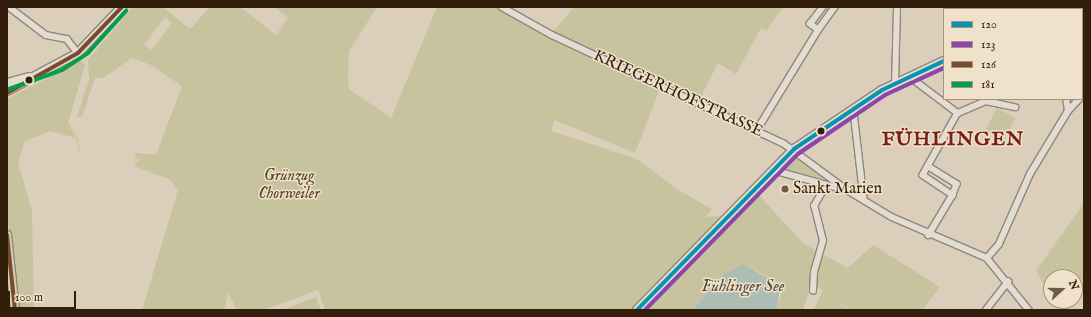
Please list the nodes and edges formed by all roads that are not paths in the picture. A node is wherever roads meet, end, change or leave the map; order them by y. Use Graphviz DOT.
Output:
graph roads {
  1 [pos="8,7"];
  2 [pos="122,7"];
  3 [pos="502,7"];
  4 [pos="823,7"];
  5 [pos="834,7"];
  6 [pos="897,7"];
  7 [pos="818,30"];
  8 [pos="78,53"];
  9 [pos="943,61"];
  10 [pos="910,77"];
  11 [pos="895,84"];
  12 [pos="8,89"];
  13 [pos="1066,100"];
  14 [pos="1078,100"];
  15 [pos="1015,107"];
  16 [pos="1068,111"];
  17 [pos="854,112"];
  18 [pos="958,114"];
  19 [pos="757,130"];
  20 [pos="794,149"];
  21 [pos="928,166"];
  22 [pos="773,170"];
  23 [pos="826,185"];
  24 [pos="847,190"];
  25 [pos="953,194"];
  26 [pos="864,199"];
  27 [pos="7,235"];
  28 [pos="929,235"];
  29 [pos="987,258"];
  30 [pos="1008,282"];
  31 [pos="813,291"];
  32 [pos="15,310"];
  33 [pos="636,310"];
  34 [pos="986,310"];
  35 [pos="1029,310"];
  1 -- 8 [label="street"];
  2 -- 8 [label="main road"];
  3 -- 19 [label="street, KRIEGERHOFSTRASSE"];
  4 -- 7 [label="street"];
  5 -- 7 [label="street"];
  6 -- 11 [label="street"];
  7 -- 19 [label="street"];
  8 -- 12 [label="main road"];
  9 -- 10 [label="main road"];
  10 -- 11 [label="main road"];
  10 -- 18 [label="street"];
  11 -- 17 [label="main road"];
  13 -- 16 [label="street"];
  14 -- 16 [label="street"];
  15 -- 18 [label="street"];
  16 -- 29 [label="street"];
  17 -- 20 [label="main road"];
  17 -- 26 [label="street"];
  18 -- 21 [label="street"];
  19 -- 20 [label="street, KRIEGERHOFSTRASSE"];
  20 -- 22 [label="main road"];
  20 -- 24 [label="street, KRIEGERHOFSTRASSE"];
  21 -- 25 [label="street"];
  21 -- 25 [label="street"];
  22 -- 23 [label="street, KRIEGERHOFSTRASSE"];
  22 -- 33 [label="main road"];
  23 -- 24 [label="street, KRIEGERHOFSTRASSE"];
  23 -- 31 [label="street"];
  24 -- 26 [label="street, KRIEGERHOFSTRASSE"];
  25 -- 28 [label="street"];
  26 -- 28 [label="street, KRIEGERHOFSTRASSE"];
  27 -- 32 [label="main road"];
  28 -- 29 [label="street, KRIEGERHOFSTRASSE"];
  29 -- 30 [label="street, KRIEGERHOFSTRASSE"];
  30 -- 34 [label="street"];
  30 -- 35 [label="street, KRIEGERHOFSTRASSE"];
}
